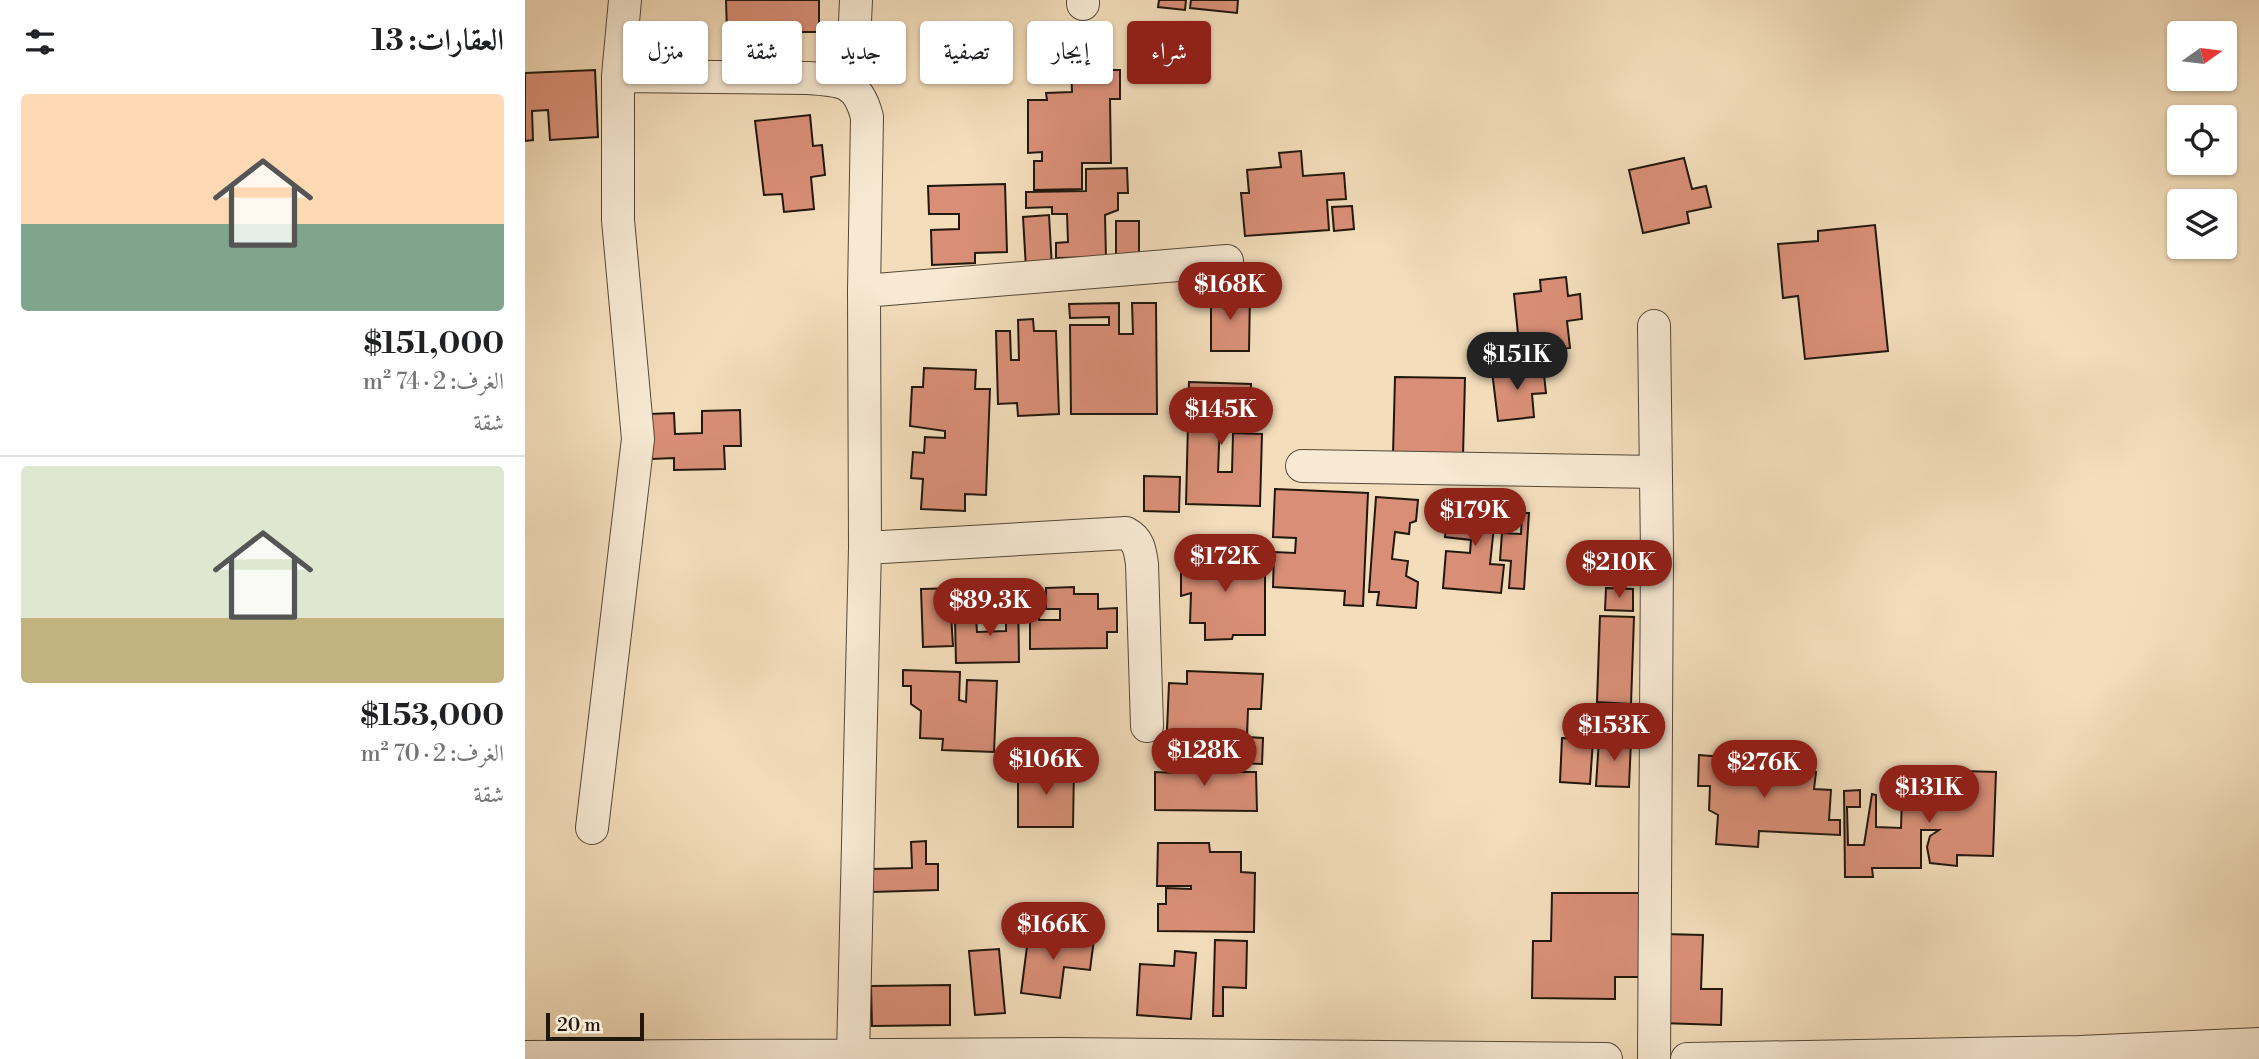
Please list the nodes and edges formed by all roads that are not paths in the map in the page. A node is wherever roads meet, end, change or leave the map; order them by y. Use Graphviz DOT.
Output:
graph roads {
  1 [pos="625,0"];
  2 [pos="856,0"];
  3 [pos="618,76"];
  4 [pos="852,86"];
  5 [pos="1227,261"];
  6 [pos="863,291"];
  7 [pos="1654,326"];
  8 [pos="1302,466"];
  9 [pos="1656,472"];
  10 [pos="865,548"];
  11 [pos="1147,726"];
  12 [pos="592,828"];
  13 [pos="2259,1044"];
  14 [pos="853,1055"];
  15 [pos="1199,1056"];
  16 [pos="2080,1056"];
  17 [pos="525,1057"];
  18 [pos="603,1058"];
  19 [pos="1606,1059"];
  20 [pos="1654,1059"];
  21 [pos="1687,1059"];
  1 -- 3 [label="street"];
  2 -- 4 [label="street"];
  3 -- 4 [label="street"];
  3 -- 12 [label="street"];
  4 -- 6 [label="street"];
  5 -- 6 [label="street"];
  6 -- 10 [label="street"];
  7 -- 9 [label="street"];
  8 -- 9 [label="street"];
  9 -- 20 [label="street"];
  10 -- 11 [label="street"];
  10 -- 14 [label="street"];
  13 -- 16 [label="street"];
  14 -- 15 [label="street"];
  14 -- 18 [label="street"];
  15 -- 19 [label="street"];
  16 -- 21 [label="street"];
  17 -- 18 [label="street"];
}
